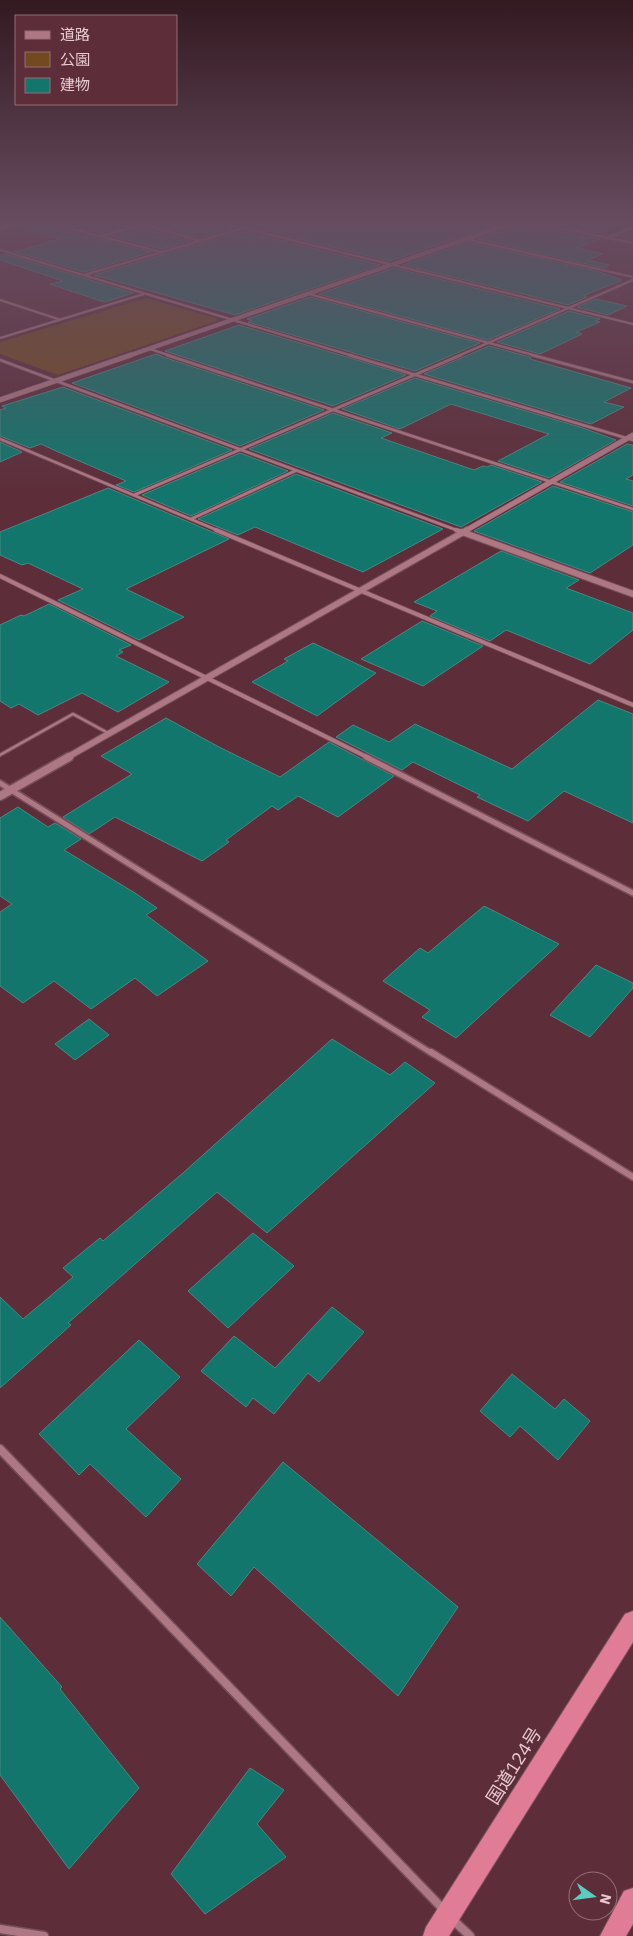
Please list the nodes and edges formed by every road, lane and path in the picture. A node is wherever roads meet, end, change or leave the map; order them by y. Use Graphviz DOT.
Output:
graph roads {
  1 [pos="33,311"];
  2 [pos="86,311"];
  3 [pos="204,311"];
  4 [pos="258,311"];
  5 [pos="374,311"];
  6 [pos="558,311"];
  7 [pos="580,311"];
  8 [pos="58,320"];
  9 [pos="232,320"];
  10 [pos="633,324"];
  11 [pos="0,338"];
  12 [pos="488,342"];
  13 [pos="150,348"];
  14 [pos="0,360"];
  15 [pos="415,374"];
  16 [pos="57,380"];
  17 [pos="633,382"];
  18 [pos="0,400"];
  19 [pos="334,410"];
  20 [pos="631,438"];
  21 [pos="0,439"];
  22 [pos="239,450"];
  23 [pos="295,470"];
  24 [pos="551,482"];
  25 [pos="134,495"];
  26 [pos="633,509"];
  27 [pos="191,519"];
  28 [pos="462,532"];
  29 [pos="0,576"];
  30 [pos="360,590"];
  31 [pos="633,594"];
  32 [pos="205,678"];
  33 [pos="633,705"];
  34 [pos="108,734"];
  35 [pos="0,755"];
  36 [pos="0,783"];
  37 [pos="11,790"];
  38 [pos="0,796"];
  39 [pos="633,893"];
  40 [pos="633,1177"];
  41 [pos="0,1449"];
  42 [pos="633,1622"];
  43 [pos="633,1900"];
  44 [pos="448,1915"];
  45 [pos="0,1929"];
  46 [pos="44,1936"];
  47 [pos="435,1936"];
  48 [pos="470,1936"];
  49 [pos="612,1936"];
  1 -- 8 [label="street"];
  2 -- 8 [label="street"];
  3 -- 9 [label="street"];
  4 -- 9 [label="street"];
  5 -- 12 [label="street"];
  6 -- 12 [label="street"];
  7 -- 10 [label="street"];
  8 -- 11 [label="street"];
  9 -- 13 [label="street"];
  9 -- 15 [label="street"];
  12 -- 15 [label="street"];
  12 -- 17 [label="street"];
  13 -- 16 [label="street"];
  13 -- 19 [label="street"];
  14 -- 16 [label="street"];
  15 -- 19 [label="street"];
  15 -- 20 [label="street"];
  16 -- 18 [label="street"];
  16 -- 22 [label="street"];
  19 -- 22 [label="street"];
  19 -- 24 [label="street"];
  20 -- 24 [label="street"];
  21 -- 25 [label="street"];
  22 -- 23 [label="street"];
  22 -- 25 [label="street"];
  23 -- 27 [label="street"];
  23 -- 28 [label="street"];
  24 -- 26 [label="street"];
  24 -- 28 [label="street"];
  25 -- 27 [label="street"];
  27 -- 30 [label="street"];
  28 -- 30 [label="street"];
  28 -- 31 [label="street"];
  29 -- 32 [label="street"];
  30 -- 32 [label="street"];
  30 -- 33 [label="street"];
  32 -- 34 [label="street"];
  32 -- 39 [label="street"];
  34 -- 35 [label="lane"];
  34 -- 37 [label="street"];
  36 -- 37 [label="street"];
  37 -- 38 [label="street"];
  37 -- 40 [label="street"];
  41 -- 44 [label="street"];
  42 -- 44 [label="highway, 国道124号"];
  43 -- 49 [label="highway"];
  44 -- 47 [label="highway, 国道124号"];
  44 -- 48 [label="street"];
  45 -- 46 [label="street"];
}
